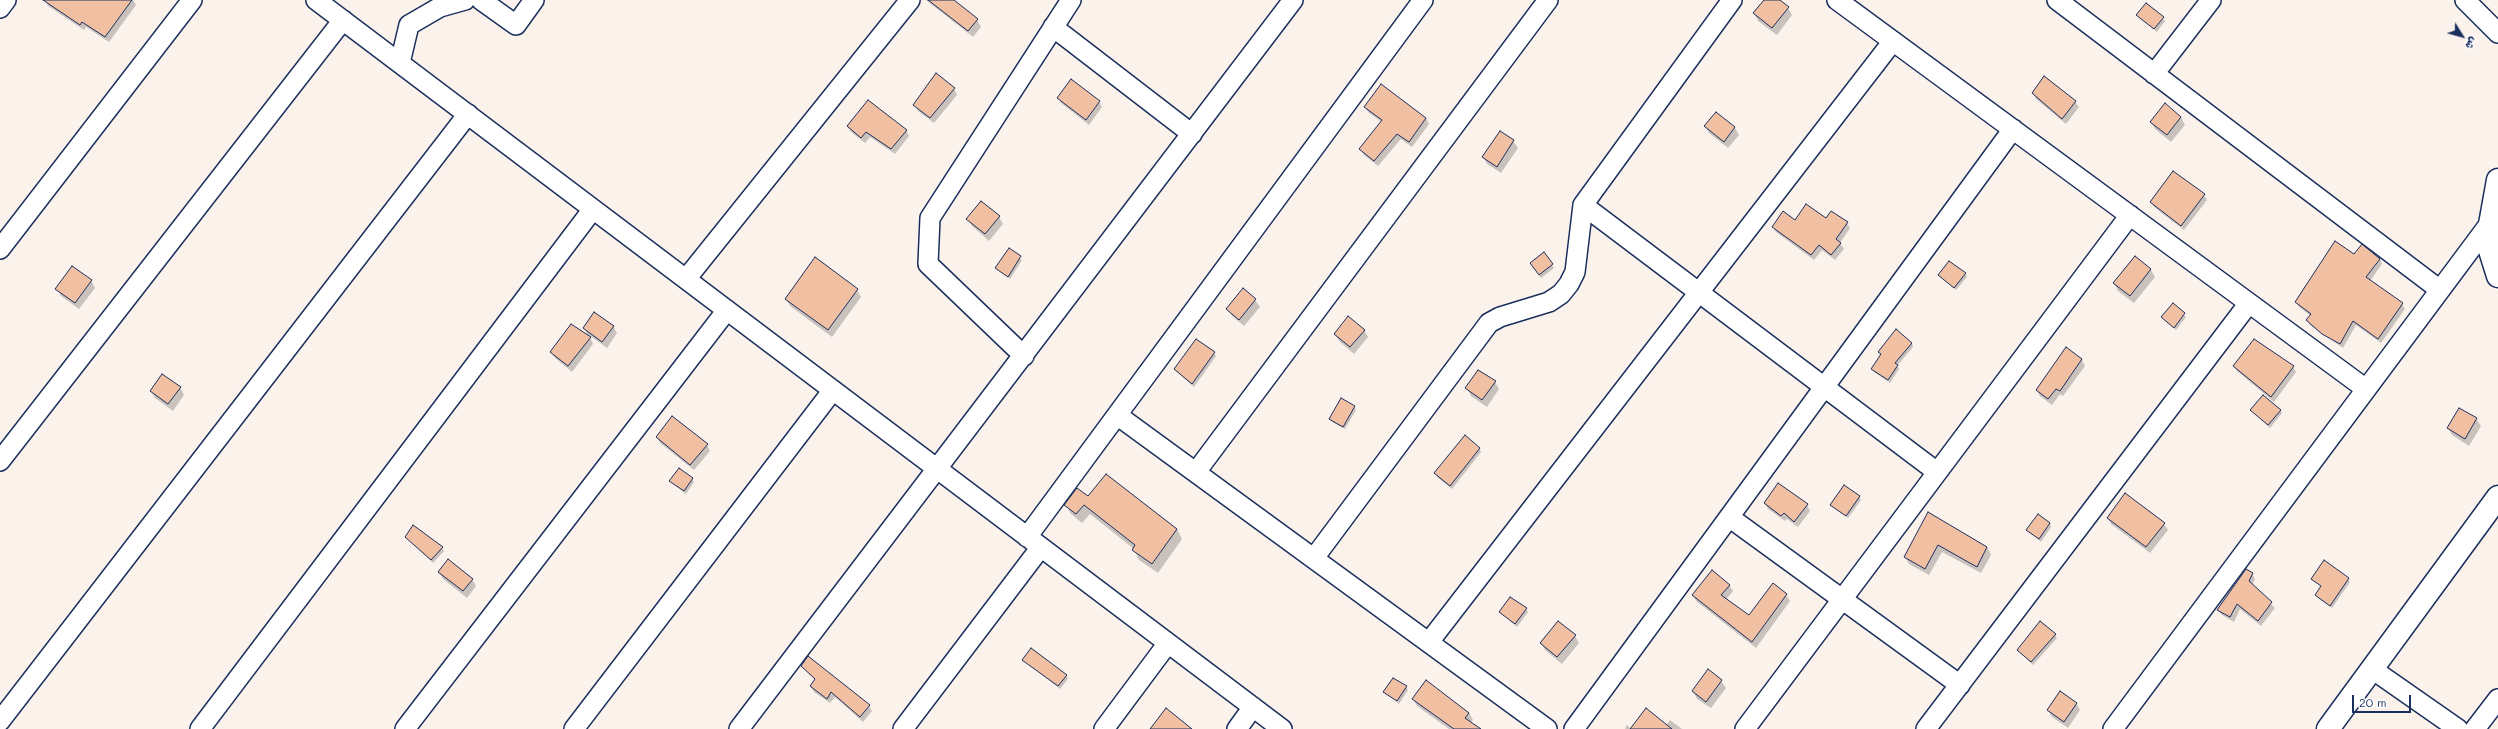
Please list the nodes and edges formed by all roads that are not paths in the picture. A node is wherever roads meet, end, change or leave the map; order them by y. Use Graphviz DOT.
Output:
graph roads {
  1 [pos="6,0"];
  2 [pos="192,0"];
  3 [pos="316,0"];
  4 [pos="465,0"];
  5 [pos="481,0"];
  6 [pos="534,0"];
  7 [pos="910,0"];
  8 [pos="1071,0"];
  9 [pos="1293,0"];
  10 [pos="1423,0"];
  11 [pos="1548,0"];
  12 [pos="1732,0"];
  13 [pos="1837,0"];
  14 [pos="2057,0"];
  15 [pos="2211,0"];
  16 [pos="2465,0"];
  17 [pos="0,8"];
  18 [pos="343,20"];
  19 [pos="1053,27"];
  20 [pos="2498,33"];
  21 [pos="1893,41"];
  22 [pos="400,63"];
  23 [pos="2154,74"];
  24 [pos="468,114"];
  25 [pos="2013,129"];
  26 [pos="1192,134"];
  27 [pos="2498,180"];
  28 [pos="1583,205"];
  29 [pos="593,209"];
  30 [pos="2130,215"];
  31 [pos="2490,223"];
  32 [pos="0,249"];
  33 [pos="2498,276"];
  34 [pos="686,279"];
  35 [pos="2440,290"];
  36 [pos="1698,292"];
  37 [pos="2249,303"];
  38 [pos="727,310"];
  39 [pos="1024,356"];
  40 [pos="1824,387"];
  41 [pos="2366,389"];
  42 [pos="833,390"];
  43 [pos="1117,415"];
  44 [pos="0,461"];
  45 [pos="938,470"];
  46 [pos="1196,472"];
  47 [pos="1937,472"];
  48 [pos="2498,497"];
  49 [pos="1729,516"];
  50 [pos="1034,542"];
  51 [pos="1314,558"];
  52 [pos="1842,599"];
  53 [pos="1428,642"];
  54 [pos="1168,644"];
  55 [pos="2372,668"];
  56 [pos="1960,685"];
  57 [pos="2498,699"];
  58 [pos="1253,708"];
  59 [pos="0,721"];
  60 [pos="200,729"];
  61 [pos="405,729"];
  62 [pos="574,729"];
  63 [pos="740,729"];
  64 [pos="903,729"];
  65 [pos="1104,729"];
  66 [pos="1237,729"];
  67 [pos="1282,729"];
  68 [pos="1547,729"];
  69 [pos="1574,729"];
  70 [pos="1745,729"];
  71 [pos="1926,729"];
  72 [pos="2113,729"];
  73 [pos="2328,729"];
  74 [pos="2458,729"];
  75 [pos="2475,729"];
  1 -- 17 [label="street"];
  2 -- 32 [label="street"];
  3 -- 18 [label="street"];
  4 -- 22 [label="street"];
  5 -- 6 [label="street"];
  7 -- 34 [label="street"];
  8 -- 19 [label="street"];
  9 -- 26 [label="street"];
  10 -- 43 [label="street"];
  11 -- 46 [label="street"];
  12 -- 28 [label="street"];
  13 -- 21 [label="street"];
  14 -- 23 [label="street"];
  15 -- 23 [label="street"];
  16 -- 20 [label="street"];
  18 -- 22 [label="street"];
  18 -- 44 [label="street"];
  19 -- 26 [label="street"];
  19 -- 39 [label="street"];
  21 -- 25 [label="street"];
  21 -- 36 [label="street"];
  22 -- 24 [label="street"];
  23 -- 35 [label="street"];
  24 -- 29 [label="street"];
  24 -- 59 [label="street"];
  25 -- 30 [label="street"];
  25 -- 40 [label="street"];
  26 -- 39 [label="street"];
  27 -- 31 [label="street"];
  28 -- 36 [label="street"];
  28 -- 51 [label="street"];
  29 -- 34 [label="street"];
  29 -- 60 [label="street"];
  30 -- 37 [label="street"];
  30 -- 47 [label="street"];
  31 -- 33 [label="street"];
  31 -- 35 [label="street"];
  34 -- 38 [label="street"];
  35 -- 41 [label="street"];
  36 -- 40 [label="street"];
  36 -- 53 [label="street"];
  37 -- 41 [label="street"];
  37 -- 56 [label="street"];
  38 -- 42 [label="street"];
  38 -- 61 [label="street"];
  39 -- 45 [label="street"];
  40 -- 47 [label="street"];
  40 -- 49 [label="street"];
  41 -- 72 [label="street"];
  42 -- 45 [label="street"];
  42 -- 62 [label="street"];
  43 -- 46 [label="street"];
  43 -- 50 [label="street"];
  45 -- 50 [label="street"];
  45 -- 63 [label="street"];
  46 -- 51 [label="street"];
  47 -- 52 [label="street"];
  48 -- 55 [label="street"];
  49 -- 52 [label="street"];
  49 -- 69 [label="street"];
  50 -- 54 [label="street"];
  50 -- 64 [label="street"];
  51 -- 53 [label="street"];
  52 -- 56 [label="street"];
  52 -- 70 [label="street"];
  53 -- 68 [label="street"];
  54 -- 58 [label="street"];
  54 -- 65 [label="street"];
  55 -- 73 [label="street"];
  55 -- 74 [label="street"];
  56 -- 71 [label="street"];
  57 -- 75 [label="street"];
  58 -- 66 [label="street"];
  58 -- 67 [label="street"];
}
